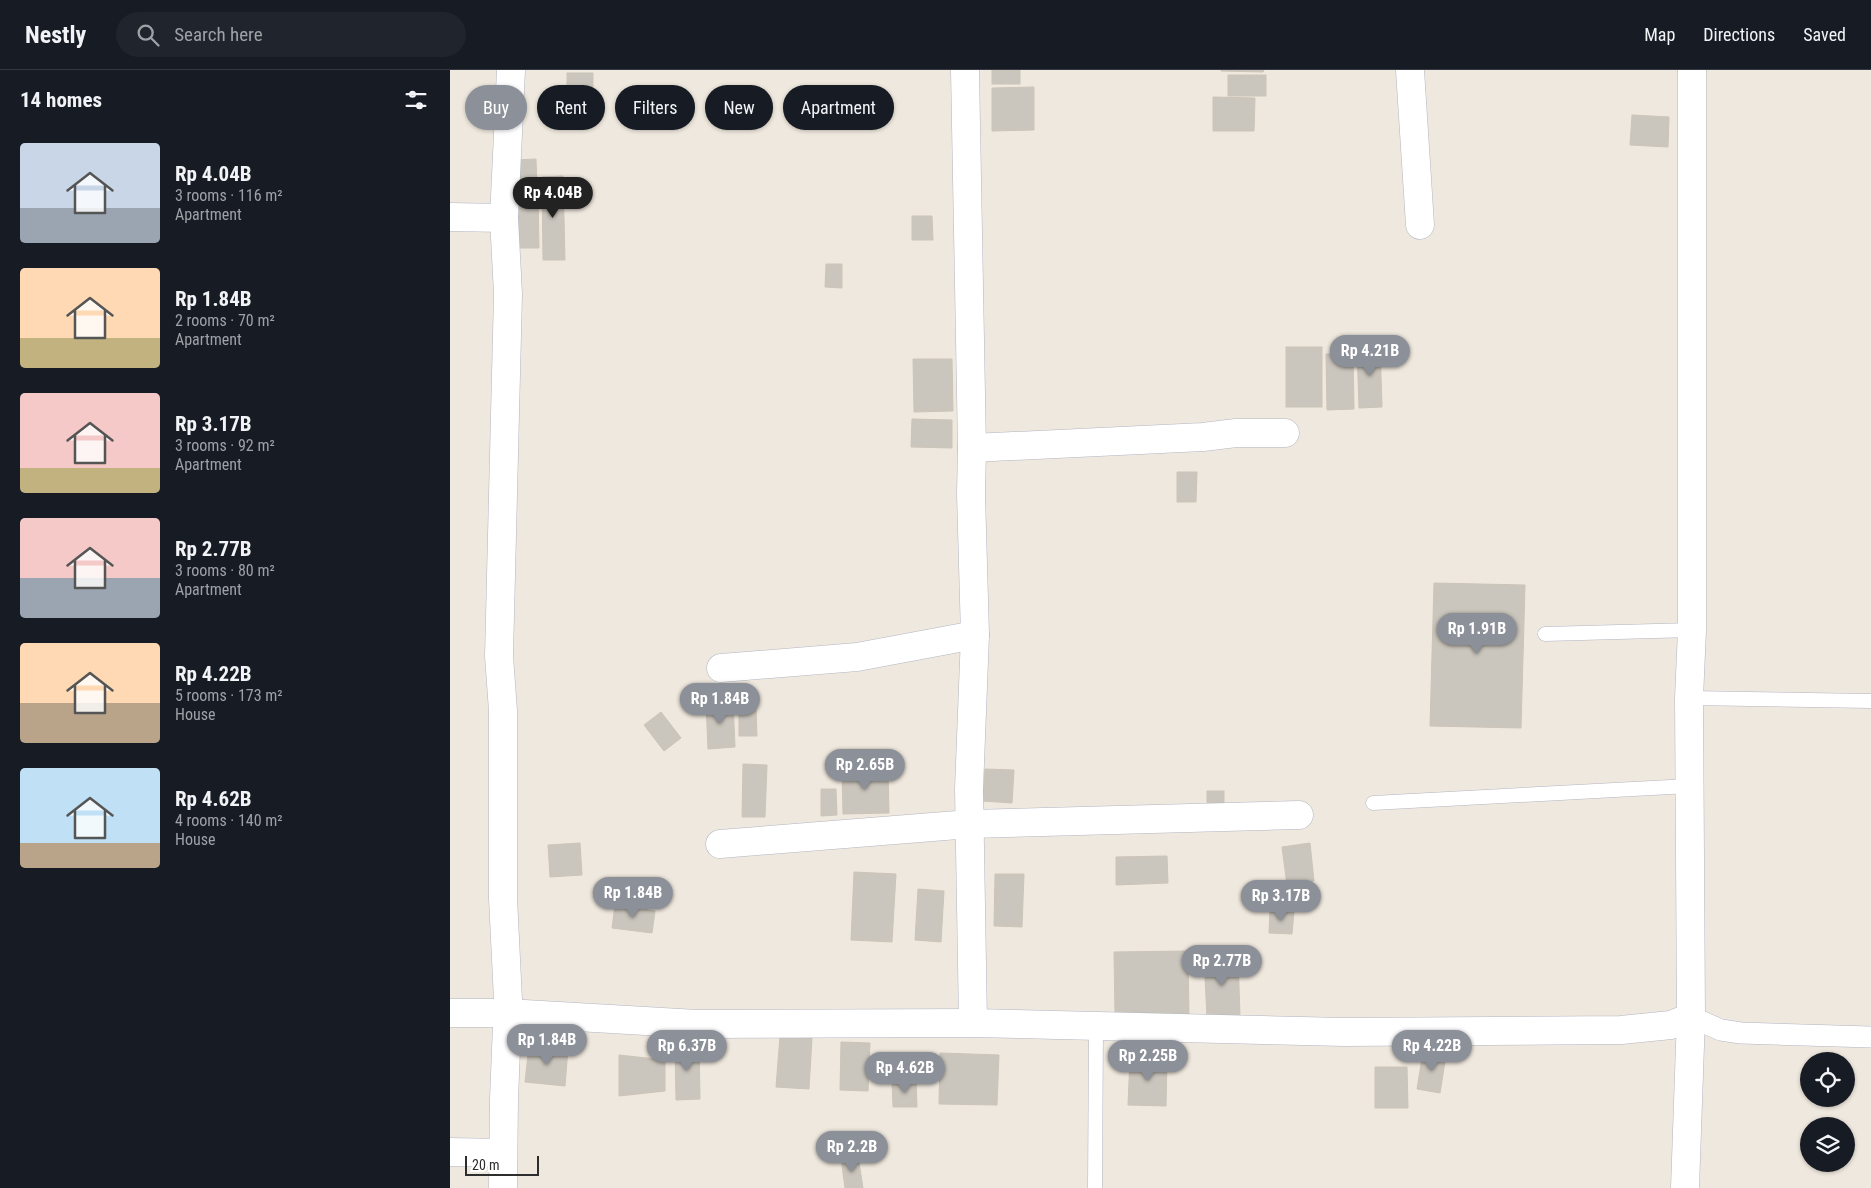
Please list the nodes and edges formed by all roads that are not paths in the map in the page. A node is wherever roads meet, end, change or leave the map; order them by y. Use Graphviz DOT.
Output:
graph roads {
  1 [pos="511,70"];
  2 [pos="965,70"];
  3 [pos="1410,70"];
  4 [pos="1692,70"];
  5 [pos="450,217"];
  6 [pos="504,218"];
  7 [pos="1420,225"];
  8 [pos="1285,433"];
  9 [pos="972,448"];
  10 [pos="1692,630"];
  11 [pos="1546,634"];
  12 [pos="975,635"];
  13 [pos="721,668"];
  14 [pos="1689,698"];
  15 [pos="1871,700"];
  16 [pos="1689,786"];
  17 [pos="1372,803"];
  18 [pos="1299,816"];
  19 [pos="970,824"];
  20 [pos="720,844"];
  21 [pos="450,1013"];
  22 [pos="507,1013"];
  23 [pos="1690,1017"];
  24 [pos="973,1022"];
  25 [pos="1096,1026"];
  26 [pos="1871,1037"];
  27 [pos="450,1152"];
  28 [pos="503,1153"];
  29 [pos="503,1188"];
  30 [pos="1095,1188"];
  31 [pos="1685,1188"];
  1 -- 6 [label="street"];
  2 -- 9 [label="street"];
  3 -- 7 [label="street"];
  4 -- 10 [label="street"];
  5 -- 6 [label="street"];
  6 -- 22 [label="street"];
  8 -- 9 [label="street"];
  9 -- 12 [label="street"];
  10 -- 11 [label="lane"];
  10 -- 14 [label="street"];
  12 -- 13 [label="street"];
  12 -- 19 [label="street"];
  14 -- 15 [label="lane"];
  14 -- 16 [label="street"];
  16 -- 17 [label="lane"];
  16 -- 23 [label="street"];
  18 -- 19 [label="street"];
  19 -- 20 [label="street"];
  19 -- 24 [label="street"];
  21 -- 22 [label="street"];
  22 -- 24 [label="street"];
  22 -- 28 [label="street"];
  23 -- 25 [label="street"];
  23 -- 26 [label="street"];
  23 -- 31 [label="street"];
  24 -- 25 [label="street"];
  25 -- 30 [label="lane"];
  27 -- 28 [label="street"];
  28 -- 29 [label="street"];
}
